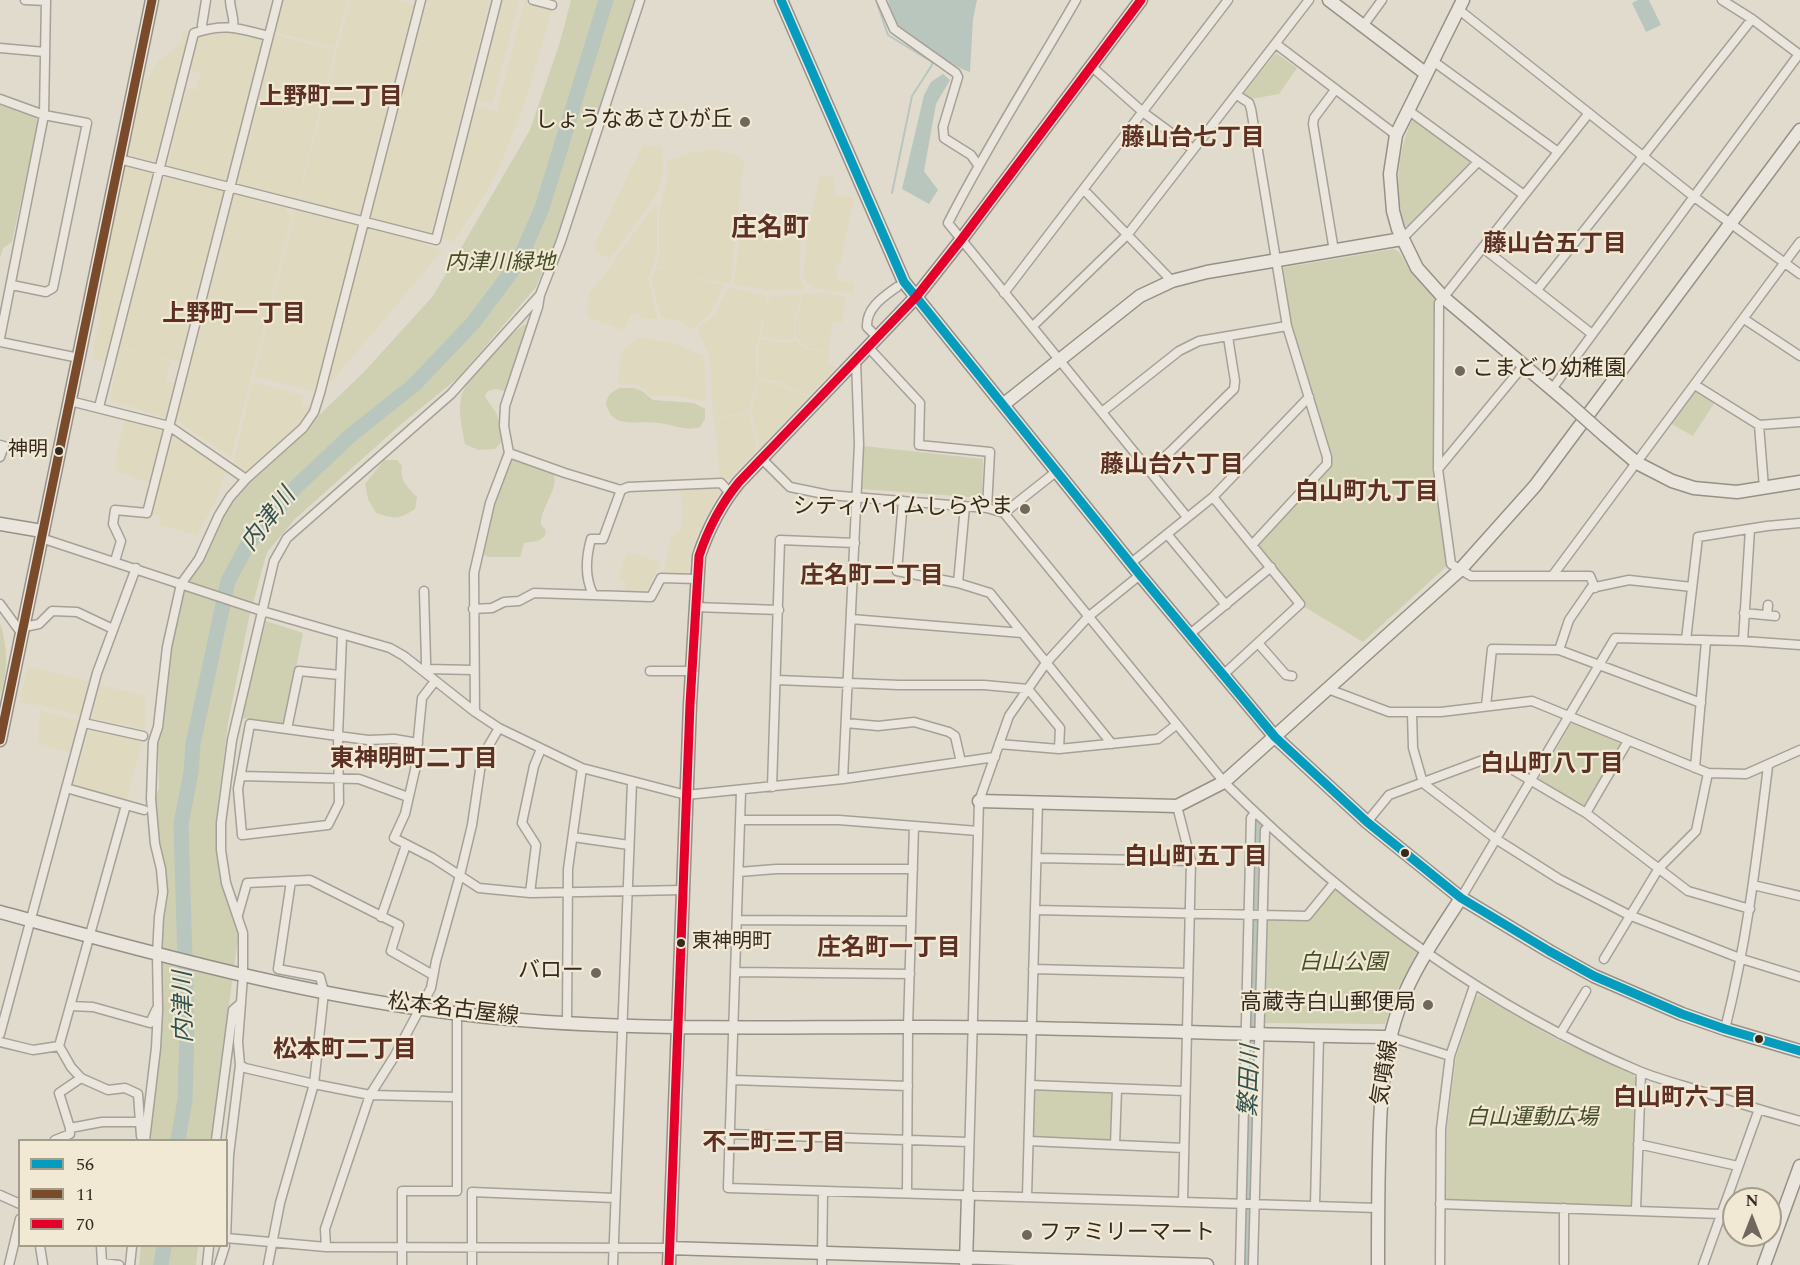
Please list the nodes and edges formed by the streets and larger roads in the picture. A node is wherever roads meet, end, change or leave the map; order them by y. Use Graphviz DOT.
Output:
graph roads {
  1 [pos="25,0"];
  2 [pos="152,0"];
  3 [pos="206,0"];
  4 [pos="230,0"];
  5 [pos="278,0"];
  6 [pos="421,0"];
  7 [pos="496,0"];
  8 [pos="533,0"];
  9 [pos="640,0"];
  10 [pos="781,0"];
  11 [pos="881,0"];
  12 [pos="1076,0"];
  13 [pos="1141,0"];
  14 [pos="1228,0"];
  15 [pos="1309,0"];
  16 [pos="1329,0"];
  17 [pos="1382,0"];
  18 [pos="1722,0"];
  19 [pos="46,1"];
  20 [pos="552,5"];
  21 [pos="1461,5"];
  22 [pos="1752,19"];
  23 [pos="1363,26"];
  24 [pos="233,27"];
  25 [pos="203,30"];
  26 [pos="268,36"];
  27 [pos="1276,44"];
  28 [pos="0,48"];
  29 [pos="45,52"];
  30 [pos="1799,55"];
  31 [pos="1434,61"];
  32 [pos="1091,66"];
  33 [pos="1425,73"];
  34 [pos="1335,90"];
  35 [pos="1237,94"];
  36 [pos="0,99"];
  37 [pos="1408,110"];
  38 [pos="1144,112"];
  39 [pos="1589,113"];
  40 [pos="44,115"];
  41 [pos="1800,129"];
  42 [pos="1396,135"];
  43 [pos="1193,148"];
  44 [pos="1558,152"];
  45 [pos="1644,157"];
  46 [pos="119,159"];
  47 [pos="1478,162"];
  48 [pos="978,165"];
  49 [pos="159,170"];
  50 [pos="230,188"];
  51 [pos="1084,190"];
  52 [pos="1524,195"];
  53 [pos="1693,196"];
  54 [pos="363,222"];
  55 [pos="1730,224"];
  56 [pos="1128,234"];
  57 [pos="1402,239"];
  58 [pos="961,240"];
  59 [pos="1800,242"];
  60 [pos="1483,248"];
  61 [pos="1334,251"];
  62 [pos="1277,260"];
  63 [pos="1784,263"];
  64 [pos="1800,274"];
  65 [pos="1172,281"];
  66 [pos="12,285"];
  67 [pos="897,287"];
  68 [pos="1537,290"];
  69 [pos="1004,292"];
  70 [pos="540,295"];
  71 [pos="916,297"];
  72 [pos="1443,297"];
  73 [pos="1744,319"];
  74 [pos="1033,326"];
  75 [pos="1287,326"];
  76 [pos="1592,334"];
  77 [pos="1228,337"];
  78 [pos="878,338"];
  79 [pos="0,340"];
  80 [pos="869,348"];
  81 [pos="1800,356"];
  82 [pos="79,358"];
  83 [pos="1060,360"];
  84 [pos="856,361"];
  85 [pos="1524,365"];
  86 [pos="1695,385"];
  87 [pos="1552,389"];
  88 [pos="1309,397"];
  89 [pos="70,401"];
  90 [pos="1004,404"];
  91 [pos="99,407"];
  92 [pos="1102,412"];
  93 [pos="1800,422"];
  94 [pos="1759,425"];
  95 [pos="169,426"];
  96 [pos="0,445"];
  97 [pos="509,453"];
  98 [pos="0,457"];
  99 [pos="762,459"];
  100 [pos="1636,463"];
  101 [pos="1438,469"];
  102 [pos="1150,470"];
  103 [pos="1057,471"];
  104 [pos="246,478"];
  105 [pos="1800,482"];
  106 [pos="1764,488"];
  107 [pos="621,490"];
  108 [pos="730,493"];
  109 [pos="857,497"];
  110 [pos="1213,497"];
  111 [pos="903,501"];
  112 [pos="965,506"];
  113 [pos="987,508"];
  114 [pos="1004,513"];
  115 [pos="1187,517"];
  116 [pos="1800,523"];
  117 [pos="0,524"];
  118 [pos="1750,529"];
  119 [pos="42,534"];
  120 [pos="1167,534"];
  121 [pos="855,543"];
  122 [pos="1252,545"];
  123 [pos="115,561"];
  124 [pos="1131,563"];
  125 [pos="1271,567"];
  126 [pos="136,568"];
  127 [pos="1460,570"];
  128 [pos="1140,575"];
  129 [pos="1553,575"];
  130 [pos="698,579"];
  131 [pos="958,583"];
  132 [pos="182,584"];
  133 [pos="1692,587"];
  134 [pos="1595,588"];
  135 [pos="424,591"];
  136 [pos="593,594"];
  137 [pos="0,604"];
  138 [pos="1226,605"];
  139 [pos="1768,605"];
  140 [pos="695,607"];
  141 [pos="473,609"];
  142 [pos="779,610"];
  143 [pos="262,611"];
  144 [pos="1744,613"];
  145 [pos="1088,617"];
  146 [pos="851,619"];
  147 [pos="113,629"];
  148 [pos="23,631"];
  149 [pos="1022,633"];
  150 [pos="1190,634"];
  151 [pos="342,636"];
  152 [pos="1686,640"];
  153 [pos="1706,641"];
  154 [pos="1743,641"];
  155 [pos="1258,643"];
  156 [pos="1800,645"];
  157 [pos="1560,650"];
  158 [pos="1046,663"];
  159 [pos="1599,665"];
  160 [pos="424,670"];
  161 [pos="473,670"];
  162 [pos="650,671"];
  163 [pos="692,671"];
  164 [pos="340,675"];
  165 [pos="1223,675"];
  166 [pos="1292,676"];
  167 [pos="777,680"];
  168 [pos="435,681"];
  169 [pos="849,683"];
  170 [pos="1028,689"];
  171 [pos="1328,689"];
  172 [pos="1701,703"];
  173 [pos="1486,706"];
  174 [pos="474,712"];
  175 [pos="1412,713"];
  176 [pos="1568,717"];
  177 [pos="84,723"];
  178 [pos="846,723"];
  179 [pos="1176,725"];
  180 [pos="499,728"];
  181 [pos="287,729"];
  182 [pos="1,733"];
  183 [pos="143,736"];
  184 [pos="338,736"];
  185 [pos="1275,737"];
  186 [pos="1628,741"];
  187 [pos="418,743"];
  188 [pos="999,744"];
  189 [pos="1112,744"];
  190 [pos="542,749"];
  191 [pos="1059,749"];
  192 [pos="1800,750"];
  193 [pos="994,757"];
  194 [pos="961,762"];
  195 [pos="1768,766"];
  196 [pos="582,768"];
  197 [pos="1695,768"];
  198 [pos="1708,773"];
  199 [pos="241,776"];
  200 [pos="339,779"];
  201 [pos="843,779"];
  202 [pos="1531,781"];
  203 [pos="632,782"];
  204 [pos="1224,782"];
  205 [pos="1423,783"];
  206 [pos="772,787"];
  207 [pos="66,788"];
  208 [pos="741,791"];
  209 [pos="686,795"];
  210 [pos="408,797"];
  211 [pos="979,801"];
  212 [pos="1038,802"];
  213 [pos="126,805"];
  214 [pos="1177,806"];
  215 [pos="144,810"];
  216 [pos="1255,813"];
  217 [pos="1586,813"];
  218 [pos="740,820"];
  219 [pos="1367,822"];
  220 [pos="914,826"];
  221 [pos="1269,826"];
  222 [pos="978,831"];
  223 [pos="573,837"];
  224 [pos="1496,839"];
  225 [pos="406,845"];
  226 [pos="629,845"];
  227 [pos="1037,858"];
  228 [pos="1191,861"];
  229 [pos="1659,868"];
  230 [pos="913,869"];
  231 [pos="739,872"];
  232 [pos="460,875"];
  233 [pos="291,881"];
  234 [pos="1334,883"];
  235 [pos="1753,885"];
  236 [pos="627,890"];
  237 [pos="683,890"];
  238 [pos="569,891"];
  239 [pos="530,893"];
  240 [pos="1800,896"];
  241 [pos="1461,898"];
  242 [pos="1750,909"];
  243 [pos="1035,910"];
  244 [pos="0,912"];
  245 [pos="1190,914"];
  246 [pos="238,915"];
  247 [pos="1249,915"];
  248 [pos="1262,915"];
  249 [pos="1629,915"];
  250 [pos="381,917"];
  251 [pos="31,920"];
  252 [pos="738,920"];
  253 [pos="911,921"];
  254 [pos="89,936"];
  255 [pos="1426,952"];
  256 [pos="159,955"];
  257 [pos="1604,959"];
  258 [pos="1742,959"];
  259 [pos="1033,969"];
  260 [pos="736,972"];
  261 [pos="1188,973"];
  262 [pos="238,974"];
  263 [pos="910,974"];
  264 [pos="433,975"];
  265 [pos="1800,977"];
  266 [pos="1474,986"];
  267 [pos="1586,991"];
  268 [pos="324,992"];
  269 [pos="241,1003"];
  270 [pos="70,1005"];
  271 [pos="421,1008"];
  272 [pos="158,1010"];
  273 [pos="458,1014"];
  274 [pos="567,1023"];
  275 [pos="623,1026"];
  276 [pos="678,1026"];
  277 [pos="734,1026"];
  278 [pos="908,1027"];
  279 [pos="973,1027"];
  280 [pos="1032,1029"];
  281 [pos="1725,1029"];
  282 [pos="0,1034"];
  283 [pos="1187,1034"];
  284 [pos="1560,1034"];
  285 [pos="1253,1035"];
  286 [pos="1319,1036"];
  287 [pos="1390,1037"];
  288 [pos="0,1042"];
  289 [pos="59,1046"];
  290 [pos="1800,1051"];
  291 [pos="1450,1056"];
  292 [pos="240,1065"];
  293 [pos="1641,1072"];
  294 [pos="81,1078"];
  295 [pos="732,1080"];
  296 [pos="314,1084"];
  297 [pos="1030,1085"];
  298 [pos="908,1086"];
  299 [pos="1117,1089"];
  300 [pos="1185,1091"];
  301 [pos="370,1095"];
  302 [pos="456,1097"];
  303 [pos="1759,1110"];
  304 [pos="1800,1121"];
  305 [pos="141,1122"];
  306 [pos="70,1128"];
  307 [pos="730,1134"];
  308 [pos="58,1139"];
  309 [pos="143,1139"];
  310 [pos="143,1139"];
  311 [pos="216,1139"];
  312 [pos="907,1140"];
  313 [pos="1029,1141"];
  314 [pos="969,1142"];
  315 [pos="1638,1144"];
  316 [pos="1115,1145"];
  317 [pos="1184,1148"];
  318 [pos="1738,1166"];
  319 [pos="1800,1166"];
  320 [pos="823,1191"];
  321 [pos="907,1194"];
  322 [pos="0,1195"];
  323 [pos="968,1195"];
  324 [pos="228,1197"];
  325 [pos="1027,1197"];
  326 [pos="615,1198"];
  327 [pos="18,1200"];
  328 [pos="1183,1202"];
  329 [pos="1241,1204"];
  330 [pos="1255,1204"];
  331 [pos="1440,1204"];
  332 [pos="1315,1206"];
  333 [pos="1378,1208"];
  334 [pos="1564,1208"];
  335 [pos="1636,1210"];
  336 [pos="1721,1214"];
  337 [pos="18,1229"];
  338 [pos="228,1239"];
  339 [pos="272,1242"];
  340 [pos="40,1247"];
  341 [pos="101,1247"];
  342 [pos="209,1247"];
  343 [pos="224,1247"];
  344 [pos="326,1248"];
  345 [pos="401,1248"];
  346 [pos="472,1248"];
  347 [pos="614,1248"];
  348 [pos="669,1248"];
  349 [pos="132,1249"];
  350 [pos="822,1259"];
  351 [pos="966,1261"];
  352 [pos="1564,1263"];
  353 [pos="9,1265"];
  354 [pos="43,1265"];
  355 [pos="120,1265"];
  356 [pos="130,1265"];
  357 [pos="207,1265"];
  358 [pos="219,1265"];
  359 [pos="268,1265"];
  360 [pos="402,1265"];
  361 [pos="472,1265"];
  362 [pos="613,1265"];
  363 [pos="669,1265"];
  364 [pos="1207,1265"];
  365 [pos="1240,1265"];
  366 [pos="1253,1265"];
  367 [pos="1378,1265"];
  368 [pos="1440,1265"];
  369 [pos="1703,1265"];
  370 [pos="1764,1265"];
  1 -- 19 [label="street"];
  2 -- 46 [label="street"];
  3 -- 25 [label="street"];
  4 -- 24 [label="street"];
  5 -- 26 [label="street"];
  6 -- 54 [label="street"];
  7 -- 54 [label="street"];
  8 -- 20 [label="street"];
  9 -- 70 [label="street"];
  10 -- 71 [label="street"];
  11 -- 48 [label="street"];
  12 -- 48 [label="street"];
  13 -- 32 [label="street"];
  14 -- 38 [label="street"];
  15 -- 27 [label="street"];
  16 -- 23 [label="street"];
  17 -- 23 [label="street"];
  18 -- 22 [label="street"];
  19 -- 29 [label="street"];
  21 -- 31 [label="street"];
  21 -- 39 [label="street"];
  22 -- 30 [label="street"];
  22 -- 45 [label="street"];
  23 -- 33 [label="street"];
  24 -- 25 [label="street"];
  24 -- 26 [label="street"];
  25 -- 49 [label="street"];
  26 -- 50 [label="street"];
  27 -- 34 [label="street"];
  27 -- 35 [label="street"];
  28 -- 29 [label="street"];
  29 -- 40 [label="street"];
  30 -- 53 [label="street"];
  31 -- 33 [label="street"];
  31 -- 44 [label="street"];
  32 -- 38 [label="street"];
  32 -- 58 [label="street"];
  33 -- 37 [label="street"];
  34 -- 42 [label="street"];
  34 -- 61 [label="street"];
  35 -- 43 [label="street"];
  35 -- 62 [label="street"];
  36 -- 40 [label="street"];
  37 -- 42 [label="street"];
  37 -- 47 [label="street"];
  38 -- 43 [label="street"];
  38 -- 51 [label="street"];
  39 -- 44 [label="street"];
  39 -- 45 [label="street"];
  40 -- 66 [label="street"];
  40 -- 66 [label="street"];
  41 -- 55 [label="street"];
  42 -- 57 [label="street"];
  43 -- 56 [label="street"];
  44 -- 52 [label="street"];
  45 -- 53 [label="street"];
  45 -- 68 [label="street"];
  46 -- 49 [label="street"];
  46 -- 82 [label="street"];
  47 -- 52 [label="street"];
  47 -- 57 [label="street"];
  48 -- 58 [label="street"];
  49 -- 50 [label="street"];
  49 -- 91 [label="street"];
  50 -- 54 [label="street"];
  50 -- 95 [label="street"];
  51 -- 56 [label="street"];
  51 -- 69 [label="street"];
  52 -- 60 [label="street"];
  53 -- 55 [label="street"];
  53 -- 76 [label="street"];
  54 -- 104 [label="street"];
  55 -- 63 [label="street"];
  55 -- 127 [label="street"];
  56 -- 65 [label="street"];
  56 -- 74 [label="street"];
  57 -- 61 [label="street"];
  57 -- 72 [label="street"];
  58 -- 69 [label="street"];
  58 -- 71 [label="street"];
  59 -- 63 [label="street"];
  60 -- 68 [label="street"];
  60 -- 72 [label="street"];
  61 -- 62 [label="street"];
  62 -- 65 [label="street"];
  62 -- 75 [label="street"];
  63 -- 64 [label="street"];
  63 -- 73 [label="street"];
  65 -- 83 [label="street"];
  66 -- 79 [label="street"];
  67 -- 78 [label="street"];
  68 -- 76 [label="street"];
  69 -- 74 [label="street"];
  70 -- 97 [label="street"];
  70 -- 143 [label="street"];
  71 -- 78 [label="street"];
  71 -- 90 [label="street"];
  72 -- 85 [label="street"];
  72 -- 101 [label="street"];
  73 -- 81 [label="street"];
  73 -- 86 [label="street"];
  74 -- 83 [label="street"];
  75 -- 77 [label="street"];
  75 -- 88 [label="street"];
  76 -- 87 [label="street"];
  77 -- 92 [label="street"];
  77 -- 102 [label="street"];
  78 -- 80 [label="street"];
  79 -- 82 [label="street"];
  80 -- 84 [label="street"];
  80 -- 113 [label="street"];
  82 -- 89 [label="street"];
  83 -- 90 [label="street"];
  83 -- 92 [label="street"];
  84 -- 99 [label="street"];
  84 -- 109 [label="street"];
  85 -- 87 [label="street"];
  85 -- 101 [label="street"];
  86 -- 94 [label="street"];
  86 -- 100 [label="street"];
  87 -- 100 [label="street, bridge"];
  88 -- 110 [label="street"];
  88 -- 122 [label="street"];
  89 -- 91 [label="street"];
  89 -- 119 [label="street"];
  90 -- 103 [label="street"];
  91 -- 95 [label="street"];
  92 -- 102 [label="street"];
  93 -- 94 [label="street"];
  94 -- 106 [label="street"];
  95 -- 104 [label="street"];
  95 -- 123 [label="street"];
  96 -- 98 [label="street"];
  97 -- 107 [label="street"];
  97 -- 141 [label="street"];
  99 -- 108 [label="street"];
  99 -- 109 [label="street"];
  100 -- 106 [label="street"];
  100 -- 129 [label="street"];
  101 -- 127 [label="street"];
  102 -- 115 [label="street"];
  103 -- 114 [label="street"];
  103 -- 124 [label="street"];
  104 -- 132 [label="street"];
  105 -- 106 [label="street"];
  107 -- 108 [label="street"];
  107 -- 136 [label="street"];
  108 -- 130 [label="street"];
  109 -- 111 [label="street"];
  109 -- 121 [label="street"];
  110 -- 115 [label="street"];
  110 -- 122 [label="street"];
  111 -- 112 [label="street"];
  111 -- 131 [label="street"];
  112 -- 113 [label="street"];
  112 -- 131 [label="street"];
  113 -- 114 [label="street"];
  114 -- 145 [label="street"];
  115 -- 120 [label="street"];
  116 -- 118 [label="street"];
  117 -- 119 [label="street"];
  118 -- 133 [label="street"];
  118 -- 144 [label="street"];
  119 -- 123 [label="street"];
  119 -- 148 [label="street"];
  120 -- 124 [label="street"];
  120 -- 138 [label="street"];
  121 -- 142 [label="street"];
  121 -- 146 [label="street"];
  122 -- 125 [label="street"];
  123 -- 126 [label="street"];
  124 -- 128 [label="street"];
  125 -- 138 [label="street"];
  125 -- 155 [label="street"];
  126 -- 132 [label="street"];
  126 -- 147 [label="street"];
  127 -- 129 [label="street"];
  127 -- 171 [label="street"];
  128 -- 145 [label="street"];
  128 -- 150 [label="street"];
  129 -- 134 [label="street"];
  130 -- 136 [label="street"];
  130 -- 140 [label="street"];
  131 -- 149 [label="street"];
  132 -- 143 [label="street"];
  132 -- 256 [label="street"];
  133 -- 134 [label="street"];
  133 -- 152 [label="street"];
  134 -- 157 [label="street"];
  135 -- 160 [label="street"];
  136 -- 141 [label="street"];
  137 -- 148 [label="street"];
  138 -- 150 [label="street"];
  139 -- 144 [label="street"];
  140 -- 142 [label="street"];
  140 -- 163 [label="street"];
  141 -- 161 [label="street"];
  142 -- 167 [label="street"];
  143 -- 151 [label="street"];
  143 -- 246 [label="street"];
  144 -- 154 [label="street"];
  145 -- 158 [label="street"];
  145 -- 179 [label="street"];
  146 -- 149 [label="street"];
  146 -- 169 [label="street"];
  147 -- 148 [label="street"];
  147 -- 177 [label="street"];
  148 -- 182 [label="street"];
  149 -- 158 [label="street"];
  150 -- 165 [label="street"];
  151 -- 160 [label="street"];
  151 -- 164 [label="street"];
  152 -- 153 [label="street"];
  152 -- 159 [label="street"];
  153 -- 154 [label="street"];
  153 -- 172 [label="street"];
  154 -- 156 [label="street"];
  155 -- 165 [label="street"];
  155 -- 166 [label="street"];
  157 -- 159 [label="street"];
  157 -- 173 [label="street"];
  158 -- 170 [label="street"];
  158 -- 189 [label="street"];
  159 -- 172 [label="street"];
  159 -- 176 [label="street"];
  160 -- 161 [label="street"];
  160 -- 168 [label="street"];
  161 -- 174 [label="street"];
  162 -- 163 [label="street"];
  163 -- 209 [label="street"];
  164 -- 181 [label="street"];
  164 -- 184 [label="street"];
  165 -- 185 [label="street"];
  167 -- 169 [label="street"];
  167 -- 206 [label="street"];
  168 -- 174 [label="street"];
  168 -- 187 [label="street"];
  169 -- 170 [label="street"];
  169 -- 178 [label="street"];
  170 -- 188 [label="street"];
  170 -- 191 [label="street"];
  171 -- 175 [label="street"];
  171 -- 185 [label="street"];
  172 -- 197 [label="street"];
  173 -- 175 [label="street"];
  173 -- 176 [label="street"];
  174 -- 180 [label="street"];
  175 -- 205 [label="street"];
  176 -- 186 [label="street"];
  176 -- 202 [label="street"];
  177 -- 183 [label="street"];
  177 -- 207 [label="street"];
  178 -- 194 [label="street"];
  178 -- 201 [label="street"];
  179 -- 189 [label="street"];
  179 -- 204 [label="street"];
  180 -- 190 [label="street"];
  180 -- 232 [label="street"];
  181 -- 184 [label="street"];
  181 -- 199 [label="street"];
  184 -- 187 [label="street"];
  184 -- 200 [label="street"];
  185 -- 204 [label="street"];
  185 -- 219 [label="street"];
  186 -- 197 [label="street"];
  186 -- 217 [label="street"];
  187 -- 210 [label="street"];
  188 -- 191 [label="street"];
  188 -- 193 [label="street"];
  189 -- 191 [label="street"];
  190 -- 196 [label="street"];
  190 -- 239 [label="street"];
  192 -- 195 [label="street"];
  193 -- 194 [label="street"];
  193 -- 211 [label="street"];
  194 -- 201 [label="street"];
  195 -- 198 [label="street"];
  195 -- 235 [label="street"];
  196 -- 203 [label="street"];
  196 -- 223 [label="street"];
  197 -- 198 [label="street"];
  198 -- 229 [label="street"];
  199 -- 200 [label="street"];
  199 -- 200 [label="street"];
  200 -- 210 [label="street"];
  201 -- 206 [label="street"];
  202 -- 205 [label="street"];
  202 -- 217 [label="street"];
  202 -- 224 [label="street"];
  203 -- 209 [label="street"];
  203 -- 226 [label="street"];
  204 -- 214 [label="street"];
  204 -- 216 [label="street"];
  205 -- 219 [label="street"];
  205 -- 224 [label="street"];
  206 -- 208 [label="street"];
  207 -- 213 [label="street"];
  207 -- 251 [label="street"];
  208 -- 209 [label="street"];
  208 -- 218 [label="street"];
  209 -- 237 [label="street"];
  210 -- 225 [label="street"];
  211 -- 212 [label="street"];
  211 -- 222 [label="street"];
  212 -- 214 [label="street"];
  212 -- 227 [label="street"];
  213 -- 215 [label="street"];
  213 -- 254 [label="street"];
  214 -- 228 [label="street"];
  216 -- 221 [label="street"];
  216 -- 247 [label="street"];
  217 -- 229 [label="street"];
  218 -- 220 [label="street"];
  218 -- 231 [label="street"];
  219 -- 241 [label="street"];
  220 -- 222 [label="street"];
  220 -- 230 [label="street"];
  221 -- 234 [label="street"];
  221 -- 248 [label="street"];
  222 -- 279 [label="street"];
  223 -- 226 [label="street"];
  223 -- 238 [label="street"];
  224 -- 241 [label="street"];
  224 -- 249 [label="street"];
  225 -- 232 [label="street"];
  225 -- 250 [label="street"];
  226 -- 236 [label="street"];
  227 -- 228 [label="street"];
  227 -- 243 [label="street"];
  228 -- 245 [label="street"];
  229 -- 242 [label="street"];
  229 -- 249 [label="street"];
  230 -- 231 [label="street"];
  230 -- 253 [label="street"];
  231 -- 252 [label="street"];
  232 -- 239 [label="street"];
  232 -- 264 [label="street"];
  233 -- 246 [label="street"];
  233 -- 250 [label="street"];
  233 -- 268 [label="street"];
  234 -- 248 [label="street"];
  234 -- 255 [label="street"];
  235 -- 240 [label="street"];
  235 -- 242 [label="street"];
  236 -- 237 [label="street"];
  236 -- 238 [label="street"];
  236 -- 275 [label="street"];
  237 -- 276 [label="street"];
  238 -- 239 [label="street"];
  238 -- 274 [label="street"];
  241 -- 255 [label="street, 気噴線"];
  241 -- 281 [label="street"];
  242 -- 258 [label="street"];
  243 -- 245 [label="street"];
  243 -- 259 [label="street"];
  244 -- 251 [label="street, 松本名古屋線"];
  245 -- 247 [label="street"];
  245 -- 261 [label="street"];
  246 -- 262 [label="street"];
  247 -- 248 [label="street"];
  247 -- 285 [label="street"];
  248 -- 285 [label="street"];
  249 -- 257 [label="street"];
  249 -- 258 [label="street"];
  250 -- 264 [label="street"];
  251 -- 254 [label="street, 松本名古屋線"];
  251 -- 282 [label="street"];
  252 -- 253 [label="street"];
  252 -- 260 [label="street"];
  253 -- 263 [label="street"];
  254 -- 256 [label="street, 松本名古屋線"];
  254 -- 270 [label="street"];
  255 -- 266 [label="street"];
  255 -- 287 [label="street, 気噴線"];
  256 -- 262 [label="street, 松本名古屋線"];
  256 -- 272 [label="street"];
  258 -- 265 [label="street"];
  258 -- 281 [label="street"];
  259 -- 261 [label="street"];
  259 -- 280 [label="street"];
  260 -- 263 [label="street"];
  260 -- 277 [label="street"];
  261 -- 283 [label="street"];
  262 -- 268 [label="street, 松本名古屋線"];
  262 -- 269 [label="street"];
  263 -- 278 [label="street"];
  264 -- 271 [label="street"];
  266 -- 284 [label="street"];
  266 -- 291 [label="street"];
  267 -- 284 [label="street"];
  268 -- 271 [label="street, 松本名古屋線"];
  268 -- 296 [label="street"];
  269 -- 292 [label="street"];
  269 -- 311 [label="street"];
  270 -- 272 [label="street"];
  270 -- 289 [label="street"];
  271 -- 273 [label="street, 松本名古屋線"];
  271 -- 301 [label="street"];
  272 -- 309 [label="street"];
  273 -- 274 [label="street, 松本名古屋線"];
  273 -- 302 [label="street"];
  274 -- 275 [label="street, 松本名古屋線"];
  275 -- 276 [label="street, 松本名古屋線"];
  275 -- 326 [label="street"];
  276 -- 277 [label="street, 松本名古屋線"];
  276 -- 348 [label="street"];
  277 -- 278 [label="street, 松本名古屋線"];
  277 -- 295 [label="street"];
  278 -- 279 [label="street, 松本名古屋線"];
  278 -- 298 [label="street"];
  279 -- 280 [label="street, 松本名古屋線"];
  279 -- 314 [label="street"];
  280 -- 283 [label="street, 松本名古屋線"];
  280 -- 297 [label="street"];
  281 -- 290 [label="street"];
  283 -- 285 [label="street, 松本名古屋線"];
  283 -- 300 [label="street"];
  284 -- 293 [label="street"];
  285 -- 286 [label="street, 松本名古屋線"];
  285 -- 329 [label="street"];
  285 -- 330 [label="street"];
  286 -- 287 [label="street, 松本名古屋線"];
  286 -- 332 [label="street"];
  287 -- 291 [label="street"];
  287 -- 333 [label="street, 気噴線"];
  288 -- 289 [label="street"];
  289 -- 294 [label="street"];
  291 -- 331 [label="street"];
  292 -- 296 [label="street"];
  292 -- 324 [label="street"];
  293 -- 303 [label="street"];
  293 -- 315 [label="street"];
  294 -- 305 [label="street"];
  294 -- 306 [label="street"];
  295 -- 298 [label="street"];
  295 -- 307 [label="street"];
  296 -- 301 [label="street"];
  296 -- 339 [label="street"];
  297 -- 299 [label="street"];
  297 -- 313 [label="street"];
  298 -- 312 [label="street"];
  299 -- 300 [label="street"];
  299 -- 316 [label="street"];
  300 -- 317 [label="street"];
  301 -- 302 [label="street"];
  301 -- 344 [label="street"];
  302 -- 345 [label="street"];
  303 -- 304 [label="street"];
  303 -- 318 [label="street"];
  305 -- 306 [label="street"];
  305 -- 310 [label="street"];
  306 -- 308 [label="street"];
  307 -- 312 [label="street"];
  307 -- 320 [label="street"];
  312 -- 314 [label="street"];
  312 -- 321 [label="street"];
  313 -- 316 [label="street"];
  313 -- 325 [label="street"];
  314 -- 323 [label="street"];
  315 -- 318 [label="street"];
  315 -- 335 [label="street"];
  316 -- 317 [label="street"];
  317 -- 328 [label="street"];
  318 -- 336 [label="street"];
  319 -- 370 [label="street"];
  320 -- 321 [label="street"];
  320 -- 350 [label="street"];
  321 -- 323 [label="street"];
  322 -- 327 [label="street"];
  323 -- 325 [label="street"];
  323 -- 351 [label="street"];
  325 -- 328 [label="street"];
  326 -- 346 [label="street"];
  326 -- 347 [label="street"];
  328 -- 329 [label="street"];
  329 -- 330 [label="street"];
  329 -- 365 [label="street"];
  330 -- 332 [label="street"];
  330 -- 366 [label="street"];
  331 -- 334 [label="street"];
  331 -- 368 [label="street"];
  332 -- 333 [label="street"];
  333 -- 367 [label="street, 気噴線"];
  334 -- 335 [label="street"];
  334 -- 352 [label="street"];
  335 -- 336 [label="street"];
  336 -- 369 [label="street"];
  337 -- 353 [label="street"];
  338 -- 339 [label="street"];
  339 -- 344 [label="street"];
  339 -- 359 [label="street"];
  340 -- 354 [label="street"];
  341 -- 355 [label="street"];
  342 -- 357 [label="street"];
  343 -- 358 [label="street"];
  344 -- 345 [label="street"];
  345 -- 346 [label="street"];
  345 -- 360 [label="street"];
  346 -- 347 [label="street"];
  346 -- 361 [label="street"];
  347 -- 348 [label="street"];
  347 -- 362 [label="street"];
  348 -- 350 [label="street"];
  348 -- 363 [label="street"];
  349 -- 355 [label="street"];
  349 -- 356 [label="street"];
  350 -- 351 [label="street"];
  351 -- 364 [label="street"];
}
